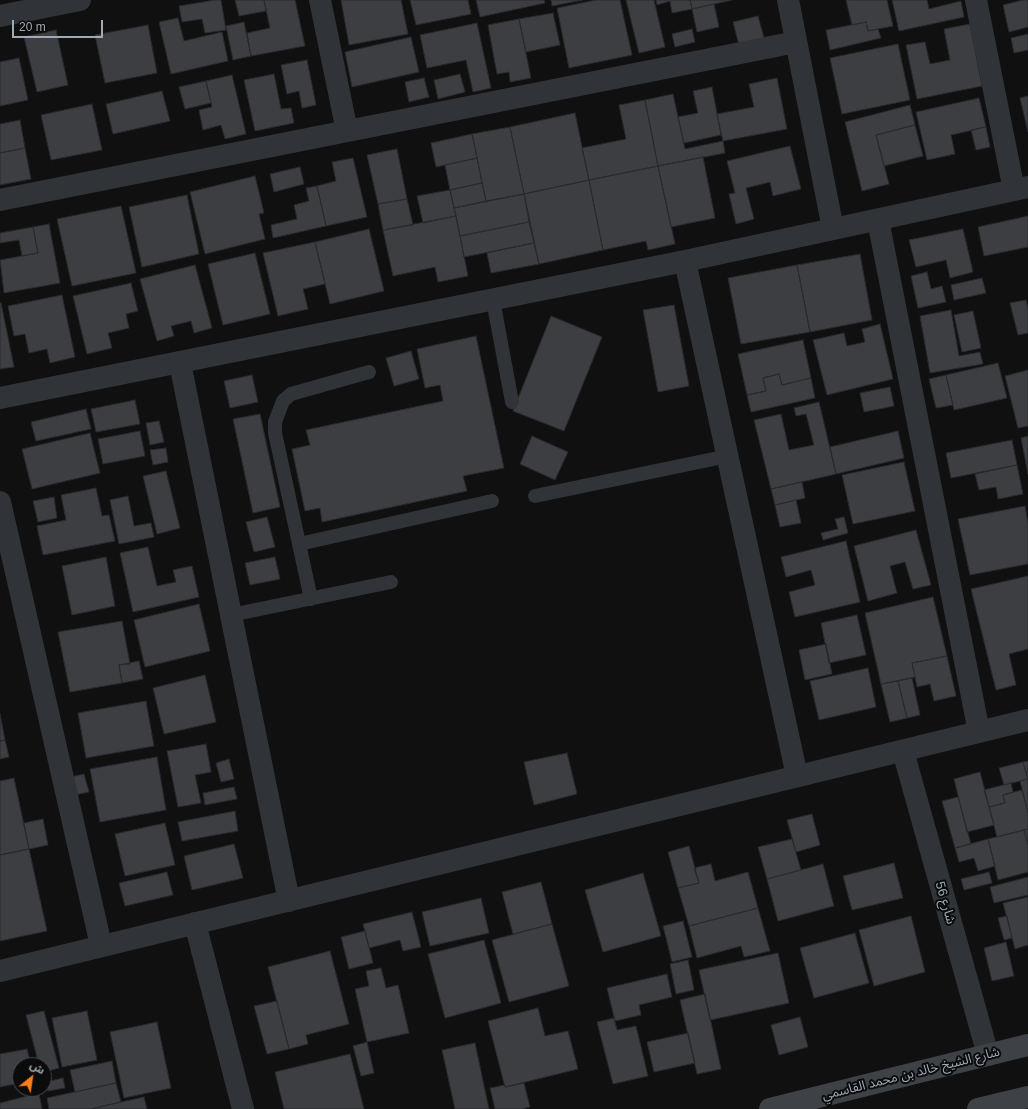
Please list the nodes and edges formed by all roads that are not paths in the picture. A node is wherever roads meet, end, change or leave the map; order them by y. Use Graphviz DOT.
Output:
graph roads {
  1 [pos="80,0"];
  2 [pos="320,0"];
  3 [pos="788,0"];
  4 [pos="976,0"];
  5 [pos="0,16"];
  6 [pos="796,42"];
  7 [pos="347,131"];
  8 [pos="1021,188"];
  9 [pos="0,200"];
  10 [pos="878,220"];
  11 [pos="832,229"];
  12 [pos="685,261"];
  13 [pos="493,300"];
  14 [pos="180,363"];
  15 [pos="369,372"];
  16 [pos="0,398"];
  17 [pos="512,402"];
  18 [pos="728,456"];
  19 [pos="535,496"];
  20 [pos="492,501"];
  21 [pos="0,502"];
  22 [pos="299,544"];
  23 [pos="390,582"];
  24 [pos="311,599"];
  25 [pos="231,616"];
  26 [pos="1028,720"];
  27 [pos="978,732"];
  28 [pos="903,751"];
  29 [pos="797,776"];
  30 [pos="288,901"];
  31 [pos="195,923"];
  32 [pos="101,945"];
  33 [pos="0,971"];
  34 [pos="1028,1044"];
  35 [pos="988,1055"];
  36 [pos="1028,1097"];
  37 [pos="243,1109"];
  38 [pos="770,1109"];
  39 [pos="978,1109"];
  1 -- 5 [label="street"];
  2 -- 7 [label="street"];
  3 -- 6 [label="street"];
  4 -- 8 [label="street"];
  6 -- 7 [label="street"];
  6 -- 11 [label="street"];
  7 -- 9 [label="street"];
  8 -- 10 [label="street"];
  10 -- 11 [label="street"];
  10 -- 27 [label="street"];
  11 -- 12 [label="street"];
  12 -- 13 [label="street"];
  12 -- 18 [label="street"];
  13 -- 14 [label="street"];
  13 -- 17 [label="lane"];
  14 -- 16 [label="street"];
  14 -- 25 [label="street"];
  15 -- 22 [label="lane"];
  18 -- 19 [label="lane"];
  18 -- 29 [label="street"];
  20 -- 22 [label="lane"];
  21 -- 32 [label="street"];
  22 -- 24 [label="lane"];
  23 -- 24 [label="lane"];
  24 -- 25 [label="lane"];
  25 -- 30 [label="street"];
  26 -- 27 [label="street"];
  27 -- 28 [label="street"];
  28 -- 29 [label="street"];
  28 -- 35 [label="street, شارع 56"];
  29 -- 30 [label="street"];
  30 -- 31 [label="street"];
  31 -- 32 [label="street"];
  31 -- 37 [label="street"];
  32 -- 33 [label="street"];
  34 -- 35 [label="main road, شارع الشيخ خالد بن محمد القاسمي"];
  35 -- 38 [label="main road, شارع الشيخ خالد بن محمد القاسمي"];
  36 -- 39 [label="main road"];
}
